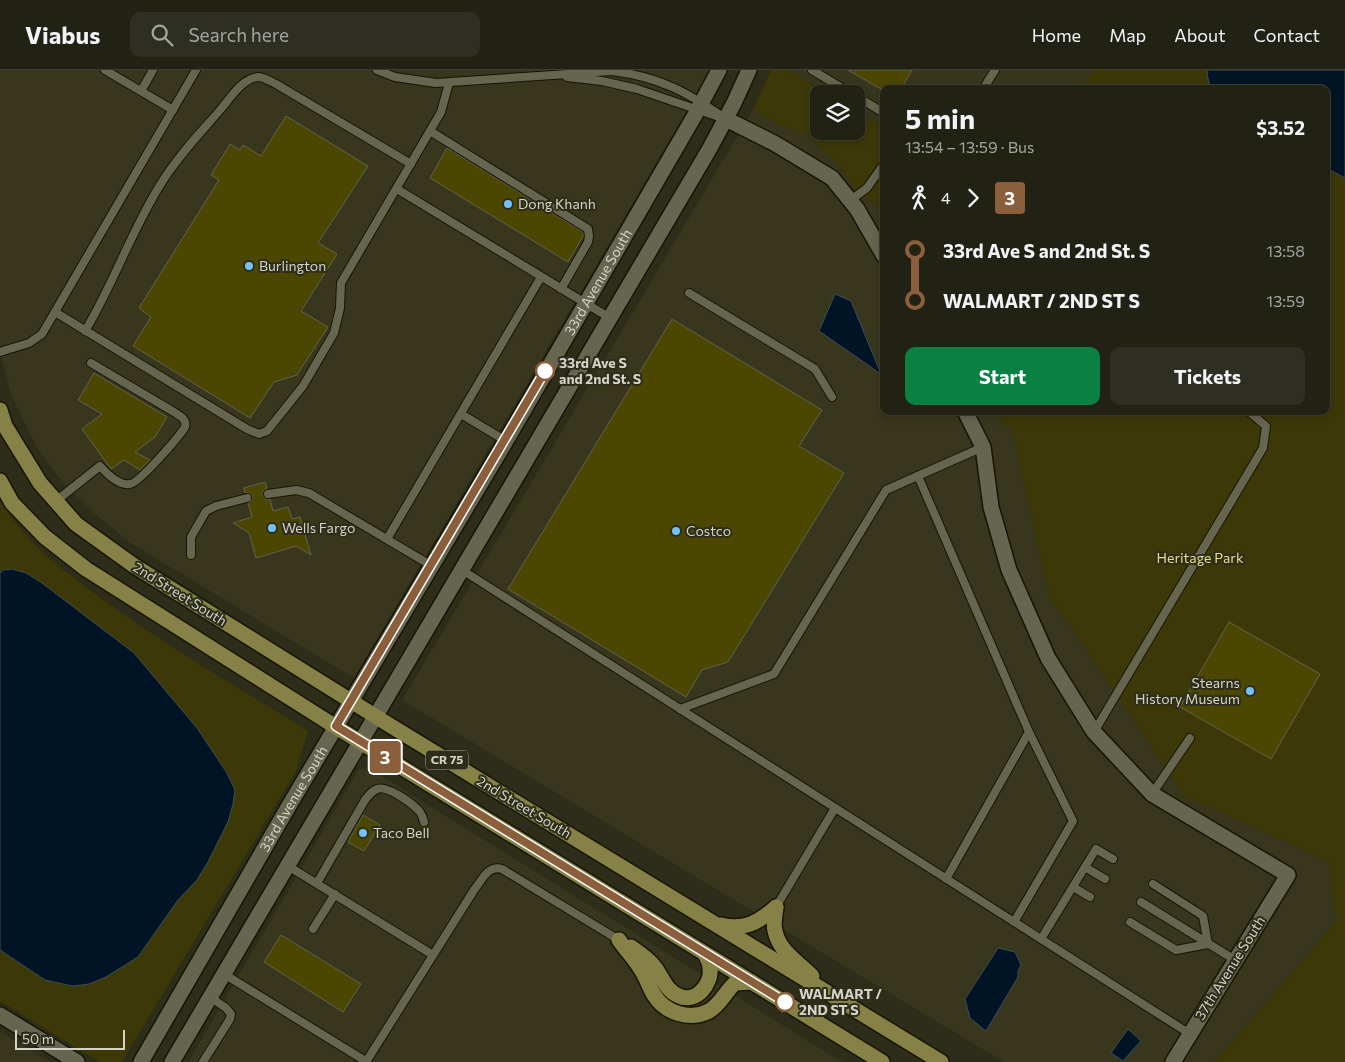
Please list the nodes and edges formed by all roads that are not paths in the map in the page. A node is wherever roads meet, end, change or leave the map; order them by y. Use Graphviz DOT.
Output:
graph roads {
  1 [pos="104,70"];
  2 [pos="153,70"];
  3 [pos="196,70"];
  4 [pos="377,70"];
  5 [pos="719,70"];
  6 [pos="749,70"];
  7 [pos="812,70"];
  8 [pos="995,70"];
  9 [pos="558,75"];
  10 [pos="450,82"];
  11 [pos="837,85"];
  12 [pos="986,85"];
  13 [pos="141,92"];
  14 [pos="865,101"];
  15 [pos="700,107"];
  16 [pos="173,110"];
  17 [pos="880,111"];
  18 [pos="726,119"];
  19 [pos="430,131"];
  20 [pos="411,164"];
  21 [pos="880,170"];
  22 [pos="397,189"];
  23 [pos="851,200"];
  24 [pos="880,249"];
  25 [pos="540,277"];
  26 [pos="561,289"];
  27 [pos="689,293"];
  28 [pos="585,303"];
  29 [pos="55,312"];
  30 [pos="610,318"];
  31 [pos="85,331"];
  32 [pos="0,352"];
  33 [pos="91,363"];
  34 [pos="832,397"];
  35 [pos="0,410"];
  36 [pos="461,414"];
  37 [pos="967,415"];
  38 [pos="1253,415"];
  39 [pos="506,441"];
  40 [pos="983,447"];
  41 [pos="918,476"];
  42 [pos="0,481"];
  43 [pos="268,494"];
  44 [pos="247,498"];
  45 [pos="56,502"];
  46 [pos="387,539"];
  47 [pos="191,555"];
  48 [pos="432,566"];
  49 [pos="462,570"];
  50 [pos="351,701"];
  51 [pos="680,710"];
  52 [pos="376,717"];
  53 [pos="336,726"];
  54 [pos="1030,732"];
  55 [pos="1094,732"];
  56 [pos="1190,738"];
  57 [pos="362,742"];
  58 [pos="1152,794"];
  59 [pos="835,808"];
  60 [pos="424,822"];
  61 [pos="1113,859"];
  62 [pos="288,866"];
  63 [pos="1085,867"];
  64 [pos="946,879"];
  65 [pos="1105,879"];
  66 [pos="317,883"];
  67 [pos="1153,884"];
  68 [pos="1073,887"];
  69 [pos="335,894"];
  70 [pos="1090,898"];
  71 [pos="1141,902"];
  72 [pos="776,907"];
  73 [pos="1014,922"];
  74 [pos="1130,922"];
  75 [pos="716,924"];
  76 [pos="313,929"];
  77 [pos="1041,939"];
  78 [pos="619,940"];
  79 [pos="1208,944"];
  80 [pos="705,954"];
  81 [pos="433,955"];
  82 [pos="1235,960"];
  83 [pos="224,974"];
  84 [pos="752,982"];
  85 [pos="832,996"];
  86 [pos="210,997"];
  87 [pos="0,1015"];
  88 [pos="1190,1034"];
  89 [pos="77,1062"];
  90 [pos="140,1062"];
  91 [pos="172,1062"];
  92 [pos="203,1062"];
  93 [pos="367,1062"];
  94 [pos="882,1062"];
  95 [pos="941,1062"];
  96 [pos="1173,1062"];
  1 -- 13 [label="lane"];
  2 -- 13 [label="lane"];
  3 -- 16 [label="lane"];
  4 -- 10 [label="lane"];
  5 -- 15 [label="main road, 33rd Avenue South"];
  6 -- 18 [label="main road, 33rd Avenue South"];
  7 -- 11 [label="lane"];
  8 -- 12 [label="lane"];
  9 -- 10 [label="lane"];
  9 -- 15 [label="lane"];
  9 -- 15 [label="lane"];
  10 -- 19 [label="lane"];
  13 -- 16 [label="lane"];
  14 -- 17 [label="lane"];
  15 -- 18 [label="lane"];
  15 -- 28 [label="main road, 33rd Avenue South"];
  16 -- 29 [label="lane"];
  18 -- 23 [label="main road"];
  18 -- 30 [label="main road, 33rd Avenue South"];
  19 -- 20 [label="lane"];
  19 -- 26 [label="lane"];
  20 -- 22 [label="lane"];
  20 -- 31 [label="lane"];
  21 -- 23 [label="lane"];
  22 -- 25 [label="lane"];
  22 -- 31 [label="lane"];
  23 -- 24 [label="main road"];
  25 -- 26 [label="lane"];
  25 -- 36 [label="lane"];
  26 -- 28 [label="lane"];
  27 -- 34 [label="lane"];
  28 -- 30 [label="lane"];
  28 -- 39 [label="main road, 33rd Avenue South"];
  29 -- 31 [label="lane"];
  29 -- 32 [label="lane"];
  30 -- 49 [label="main road, 33rd Avenue South"];
  33 -- 45 [label="lane"];
  35 -- 45 [label="main road, 2nd Street South / CR 75"];
  36 -- 39 [label="lane"];
  36 -- 46 [label="lane"];
  37 -- 40 [label="main road"];
  38 -- 55 [label="lane"];
  39 -- 48 [label="main road, 33rd Avenue South"];
  40 -- 41 [label="lane"];
  40 -- 55 [label="main road"];
  41 -- 51 [label="lane"];
  41 -- 54 [label="lane"];
  42 -- 53 [label="main road, CR 75"];
  43 -- 46 [label="lane"];
  44 -- 47 [label="lane"];
  45 -- 50 [label="main road, 2nd Street South / CR 75"];
  46 -- 48 [label="lane"];
  48 -- 50 [label="main road, 33rd Avenue South"];
  49 -- 51 [label="lane"];
  49 -- 52 [label="main road, 33rd Avenue South"];
  50 -- 52 [label="main road, 2nd Street South / CR 75"];
  50 -- 53 [label="main road, 33rd Avenue South"];
  51 -- 59 [label="lane"];
  52 -- 57 [label="main road, 33rd Avenue South"];
  52 -- 75 [label="main road, 2nd Street South / CR 75"];
  53 -- 57 [label="main road, CR 75"];
  53 -- 90 [label="main road, 33rd Avenue South"];
  54 -- 64 [label="lane"];
  54 -- 73 [label="lane"];
  55 -- 58 [label="main road"];
  56 -- 58 [label="lane"];
  57 -- 62 [label="main road, 33rd Avenue South"];
  57 -- 80 [label="main road, CR 75"];
  58 -- 82 [label="main road, 37th Avenue South"];
  59 -- 64 [label="lane"];
  59 -- 72 [label="lane"];
  60 -- 66 [label="lane"];
  61 -- 63 [label="lane"];
  62 -- 66 [label="lane"];
  62 -- 83 [label="main road, 33rd Avenue South"];
  63 -- 65 [label="lane"];
  63 -- 68 [label="lane"];
  64 -- 73 [label="lane"];
  66 -- 69 [label="lane"];
  67 -- 79 [label="lane"];
  68 -- 70 [label="lane"];
  68 -- 77 [label="lane"];
  69 -- 76 [label="lane"];
  69 -- 81 [label="lane"];
  71 -- 79 [label="lane"];
  72 -- 75 [label="main road"];
  72 -- 85 [label="main road"];
  73 -- 77 [label="lane"];
  74 -- 79 [label="lane"];
  75 -- 85 [label="main road, 2nd Street South / CR 75"];
  77 -- 88 [label="lane"];
  78 -- 80 [label="main road"];
  78 -- 81 [label="lane"];
  78 -- 84 [label="main road"];
  79 -- 82 [label="lane"];
  80 -- 84 [label="main road, CR 75"];
  81 -- 93 [label="lane"];
  82 -- 88 [label="main road, 37th Avenue South"];
  83 -- 86 [label="main road, 33rd Avenue South"];
  83 -- 93 [label="lane"];
  84 -- 94 [label="main road, CR 75"];
  85 -- 95 [label="main road, 2nd Street South / CR 75"];
  86 -- 91 [label="main road, 33rd Avenue South"];
  86 -- 92 [label="lane"];
  87 -- 89 [label="main road"];
  88 -- 96 [label="main road, 37th Avenue South"];
}
